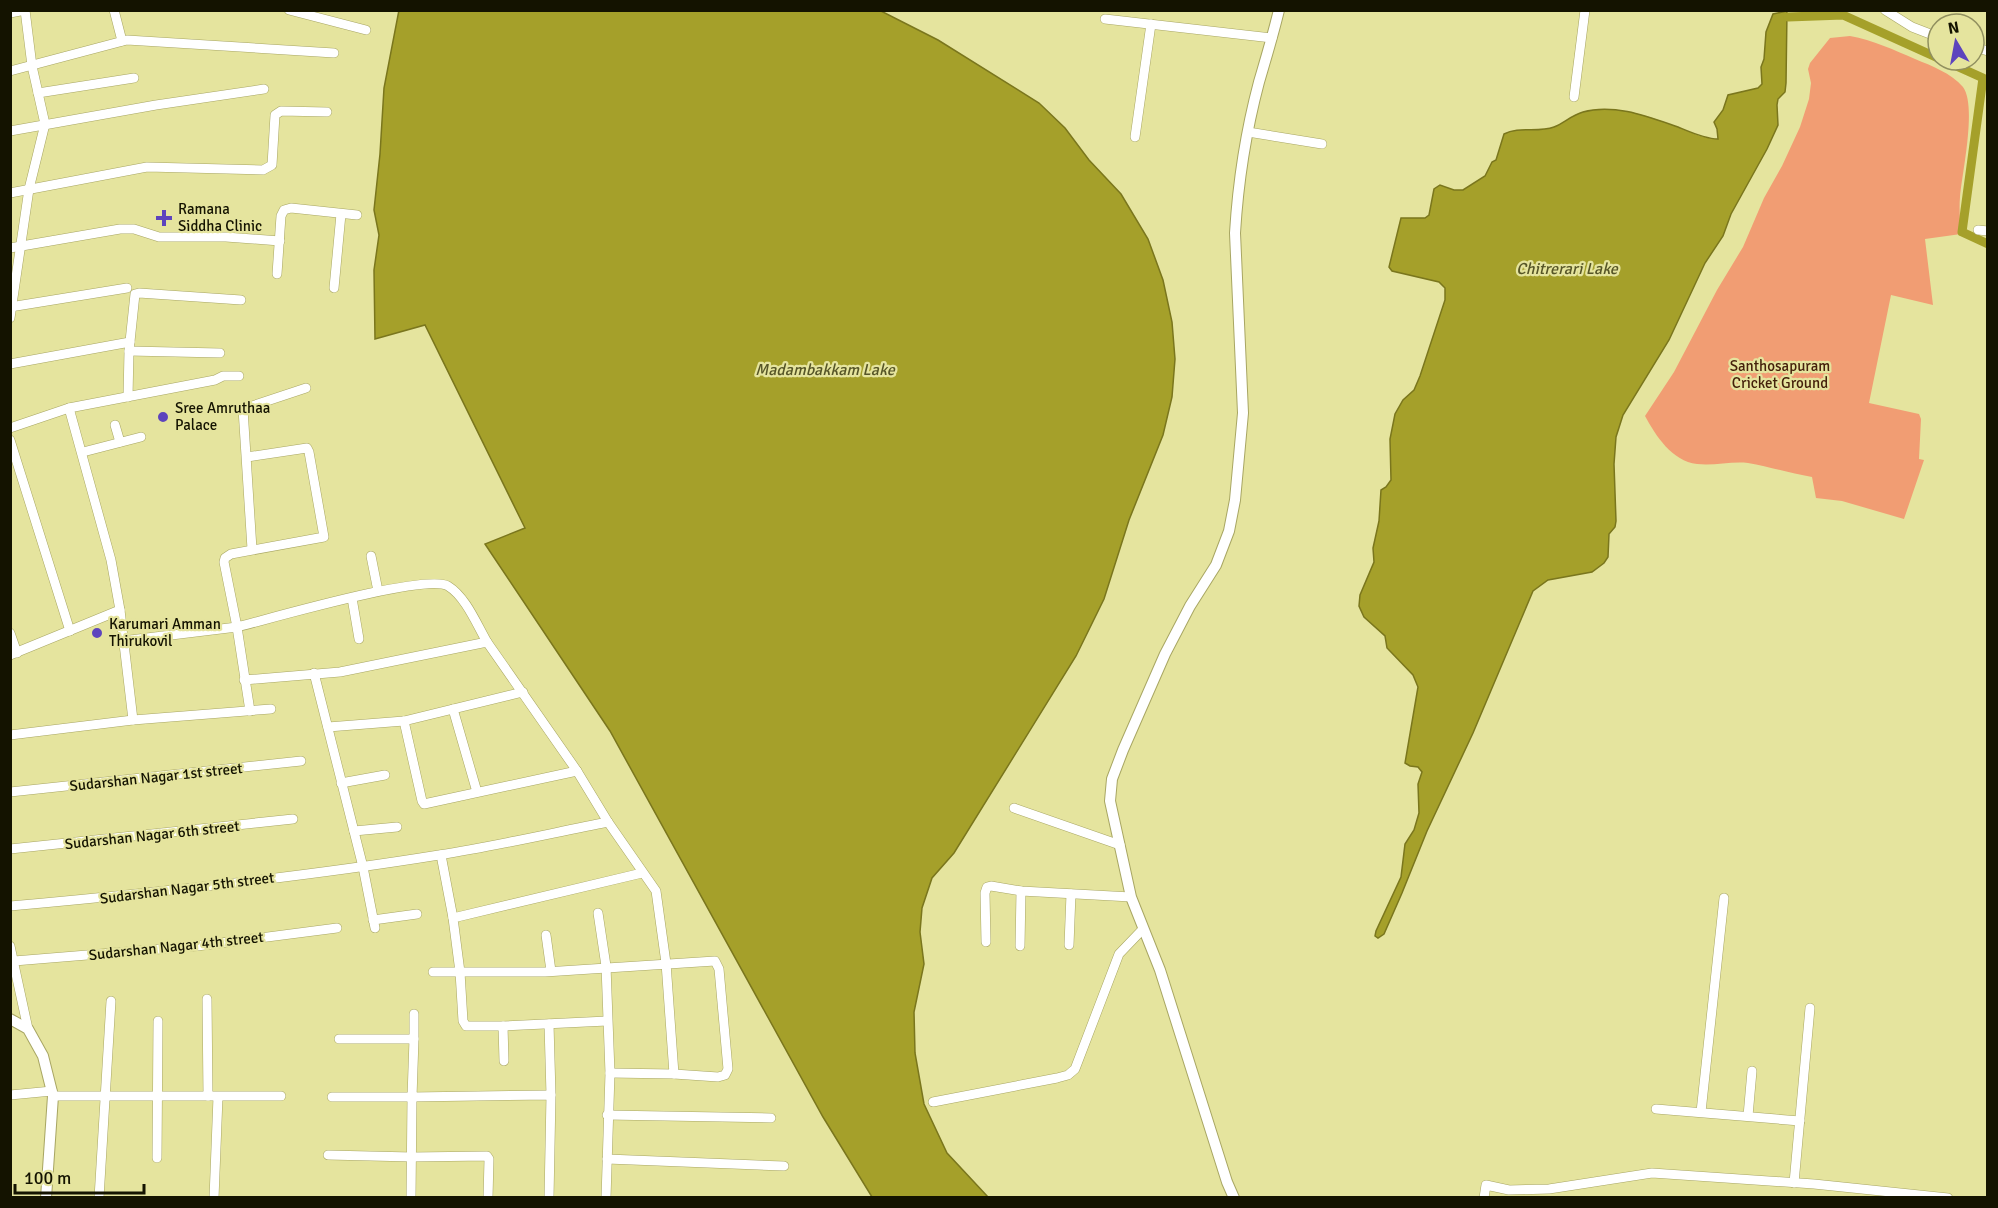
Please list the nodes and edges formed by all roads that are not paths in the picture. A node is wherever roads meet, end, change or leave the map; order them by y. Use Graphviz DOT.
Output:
graph roads {
  1 [pos="114,10"];
  2 [pos="289,10"];
  3 [pos="1279,10"];
  4 [pos="1585,10"];
  5 [pos="1885,10"];
  6 [pos="25,11"];
  7 [pos="10,13"];
  8 [pos="1105,19"];
  9 [pos="1151,24"];
  10 [pos="366,30"];
  11 [pos="1926,32"];
  12 [pos="1272,38"];
  13 [pos="122,41"];
  14 [pos="334,53"];
  15 [pos="32,66"];
  16 [pos="10,71"];
  17 [pos="134,78"];
  18 [pos="264,89"];
  19 [pos="38,93"];
  20 [pos="1574,97"];
  21 [pos="327,112"];
  22 [pos="45,124"];
  23 [pos="10,131"];
  24 [pos="1248,132"];
  25 [pos="1135,137"];
  26 [pos="1322,144"];
  27 [pos="29,189"];
  28 [pos="10,193"];
  29 [pos="341,214"];
  30 [pos="357,215"];
  31 [pos="280,241"];
  32 [pos="21,246"];
  33 [pos="10,248"];
  34 [pos="277,274"];
  35 [pos="127,288"];
  36 [pos="334,288"];
  37 [pos="241,300"];
  38 [pos="12,307"];
  39 [pos="10,318"];
  40 [pos="130,346"];
  41 [pos="220,353"];
  42 [pos="10,364"];
  43 [pos="239,376"];
  44 [pos="306,388"];
  45 [pos="128,397"];
  46 [pos="69,408"];
  47 [pos="115,425"];
  48 [pos="10,428"];
  49 [pos="141,437"];
  50 [pos="10,440"];
  51 [pos="120,442"];
  52 [pos="83,452"];
  53 [pos="247,457"];
  54 [pos="252,549"];
  55 [pos="371,556"];
  56 [pos="378,591"];
  57 [pos="352,598"];
  58 [pos="120,610"];
  59 [pos="237,627"];
  60 [pos="70,631"];
  61 [pos="10,633"];
  62 [pos="359,639"];
  63 [pos="122,641"];
  64 [pos="487,642"];
  65 [pos="14,654"];
  66 [pos="314,674"];
  67 [pos="244,680"];
  68 [pos="523,692"];
  69 [pos="453,709"];
  70 [pos="271,710"];
  71 [pos="250,711"];
  72 [pos="133,720"];
  73 [pos="404,721"];
  74 [pos="328,727"];
  75 [pos="10,735"];
  76 [pos="301,761"];
  77 [pos="577,771"];
  78 [pos="386,775"];
  79 [pos="341,783"];
  80 [pos="10,792"];
  81 [pos="477,792"];
  82 [pos="1014,808"];
  83 [pos="293,819"];
  84 [pos="608,822"];
  85 [pos="396,827"];
  86 [pos="354,831"];
  87 [pos="1120,845"];
  88 [pos="10,849"];
  89 [pos="441,855"];
  90 [pos="363,867"];
  91 [pos="642,873"];
  92 [pos="1021,891"];
  93 [pos="1071,894"];
  94 [pos="1131,897"];
  95 [pos="1724,898"];
  96 [pos="10,906"];
  97 [pos="598,913"];
  98 [pos="417,914"];
  99 [pos="453,918"];
  100 [pos="337,928"];
  101 [pos="1143,929"];
  102 [pos="546,935"];
  103 [pos="986,942"];
  104 [pos="1069,945"];
  105 [pos="10,946"];
  106 [pos="1020,946"];
  107 [pos="14,961"];
  108 [pos="666,963"];
  109 [pos="606,966"];
  110 [pos="550,971"];
  111 [pos="433,972"];
  112 [pos="460,972"];
  113 [pos="207,999"];
  114 [pos="111,1001"];
  115 [pos="1810,1008"];
  116 [pos="414,1014"];
  117 [pos="10,1019"];
  118 [pos="158,1021"];
  119 [pos="607,1021"];
  120 [pos="549,1024"];
  121 [pos="503,1026"];
  122 [pos="28,1029"];
  123 [pos="339,1039"];
  124 [pos="414,1039"];
  125 [pos="504,1061"];
  126 [pos="1752,1071"];
  127 [pos="610,1073"];
  128 [pos="674,1074"];
  129 [pos="52,1094"];
  130 [pos="10,1095"];
  131 [pos="551,1095"];
  132 [pos="281,1096"];
  133 [pos="105,1097"];
  134 [pos="157,1097"];
  135 [pos="213,1097"];
  136 [pos="332,1097"];
  137 [pos="412,1097"];
  138 [pos="933,1102"];
  139 [pos="1656,1109"];
  140 [pos="1701,1112"];
  141 [pos="608,1115"];
  142 [pos="1748,1116"];
  143 [pos="771,1118"];
  144 [pos="1800,1121"];
  145 [pos="328,1155"];
  146 [pos="412,1157"];
  147 [pos="157,1158"];
  148 [pos="607,1159"];
  149 [pos="784,1166"];
  150 [pos="1794,1183"];
  151 [pos="45,1197"];
  152 [pos="99,1197"];
  153 [pos="214,1197"];
  154 [pos="411,1197"];
  155 [pos="489,1197"];
  156 [pos="549,1197"];
  157 [pos="606,1197"];
  158 [pos="1234,1197"];
  159 [pos="1484,1197"];
  160 [pos="1948,1197"];
  1 -- 13 [label="street"];
  2 -- 10 [label="street"];
  3 -- 12 [label="street"];
  4 -- 20 [label="street"];
  5 -- 11 [label="street"];
  6 -- 7 [label="street"];
  6 -- 15 [label="street"];
  8 -- 9 [label="street"];
  9 -- 12 [label="street"];
  9 -- 25 [label="street"];
  12 -- 24 [label="street"];
  13 -- 14 [label="street"];
  13 -- 15 [label="street"];
  15 -- 16 [label="street"];
  15 -- 19 [label="street"];
  17 -- 19 [label="street"];
  18 -- 22 [label="street"];
  19 -- 22 [label="street"];
  21 -- 27 [label="street"];
  22 -- 23 [label="street"];
  22 -- 27 [label="street"];
  24 -- 26 [label="street"];
  24 -- 87 [label="street"];
  27 -- 28 [label="street"];
  27 -- 32 [label="street"];
  29 -- 30 [label="street"];
  29 -- 31 [label="street"];
  29 -- 36 [label="street"];
  31 -- 32 [label="street"];
  31 -- 34 [label="street"];
  32 -- 33 [label="street"];
  32 -- 38 [label="street"];
  35 -- 38 [label="street"];
  37 -- 40 [label="street"];
  38 -- 39 [label="street"];
  40 -- 41 [label="street"];
  40 -- 42 [label="street"];
  40 -- 45 [label="street"];
  43 -- 45 [label="street"];
  44 -- 53 [label="street"];
  45 -- 46 [label="street"];
  46 -- 48 [label="street"];
  46 -- 52 [label="street"];
  47 -- 51 [label="street"];
  49 -- 51 [label="street"];
  50 -- 60 [label="street"];
  51 -- 52 [label="street"];
  52 -- 58 [label="street"];
  53 -- 54 [label="street"];
  53 -- 54 [label="street"];
  54 -- 59 [label="street"];
  55 -- 56 [label="street"];
  56 -- 57 [label="street"];
  56 -- 64 [label="street"];
  57 -- 59 [label="street"];
  57 -- 62 [label="street"];
  58 -- 60 [label="street"];
  58 -- 63 [label="street"];
  59 -- 63 [label="street"];
  59 -- 67 [label="street"];
  60 -- 65 [label="street"];
  61 -- 65 [label="street"];
  63 -- 72 [label="street"];
  64 -- 66 [label="street"];
  64 -- 68 [label="street"];
  66 -- 67 [label="street"];
  66 -- 74 [label="street"];
  67 -- 71 [label="street"];
  68 -- 69 [label="street"];
  68 -- 77 [label="street"];
  69 -- 73 [label="street"];
  69 -- 81 [label="street"];
  70 -- 71 [label="street"];
  71 -- 72 [label="street"];
  72 -- 75 [label="street"];
  73 -- 74 [label="street"];
  73 -- 81 [label="street"];
  74 -- 79 [label="street"];
  76 -- 80 [label="street, Sudarshan Nagar 1st street"];
  77 -- 81 [label="street"];
  77 -- 84 [label="street"];
  78 -- 79 [label="street"];
  79 -- 86 [label="street"];
  82 -- 87 [label="street"];
  83 -- 88 [label="street, Sudarshan Nagar 6th street"];
  84 -- 89 [label="street, Sudarshan Nagar 5th street"];
  84 -- 91 [label="street"];
  85 -- 86 [label="street"];
  86 -- 90 [label="street"];
  87 -- 94 [label="street"];
  89 -- 90 [label="street, Sudarshan Nagar 5th street"];
  89 -- 99 [label="street"];
  90 -- 96 [label="street, Sudarshan Nagar 5th street"];
  90 -- 98 [label="street"];
  91 -- 99 [label="street"];
  91 -- 108 [label="street"];
  92 -- 93 [label="street"];
  92 -- 103 [label="street"];
  92 -- 106 [label="street"];
  93 -- 94 [label="street"];
  93 -- 104 [label="street"];
  94 -- 101 [label="street"];
  95 -- 140 [label="street"];
  97 -- 109 [label="street"];
  99 -- 112 [label="street"];
  100 -- 107 [label="street, Sudarshan Nagar 4th street"];
  101 -- 138 [label="street"];
  101 -- 158 [label="street"];
  102 -- 110 [label="street"];
  105 -- 107 [label="street"];
  107 -- 122 [label="street"];
  108 -- 109 [label="street"];
  108 -- 128 [label="street"];
  108 -- 128 [label="street"];
  109 -- 110 [label="street"];
  109 -- 119 [label="street"];
  110 -- 112 [label="street"];
  111 -- 112 [label="street"];
  112 -- 121 [label="street"];
  113 -- 135 [label="street"];
  114 -- 133 [label="street"];
  115 -- 144 [label="street"];
  116 -- 124 [label="street"];
  117 -- 122 [label="street"];
  118 -- 134 [label="street"];
  119 -- 120 [label="street"];
  119 -- 127 [label="street"];
  120 -- 121 [label="street"];
  120 -- 131 [label="street"];
  121 -- 125 [label="street"];
  122 -- 129 [label="street"];
  123 -- 124 [label="street"];
  124 -- 137 [label="street"];
  126 -- 142 [label="street"];
  127 -- 128 [label="street"];
  127 -- 141 [label="street"];
  129 -- 130 [label="street"];
  129 -- 133 [label="street"];
  129 -- 151 [label="street"];
  131 -- 137 [label="street"];
  131 -- 156 [label="street"];
  132 -- 135 [label="street"];
  133 -- 134 [label="street"];
  133 -- 152 [label="street"];
  134 -- 135 [label="street"];
  134 -- 147 [label="street"];
  135 -- 153 [label="street"];
  136 -- 137 [label="street"];
  137 -- 146 [label="street"];
  139 -- 140 [label="street"];
  140 -- 142 [label="street"];
  141 -- 143 [label="street"];
  141 -- 148 [label="street"];
  142 -- 144 [label="street"];
  144 -- 150 [label="street"];
  145 -- 146 [label="street"];
  146 -- 154 [label="street"];
  146 -- 155 [label="street"];
  148 -- 149 [label="street"];
  148 -- 157 [label="street"];
  150 -- 159 [label="street"];
  150 -- 160 [label="street"];
}
